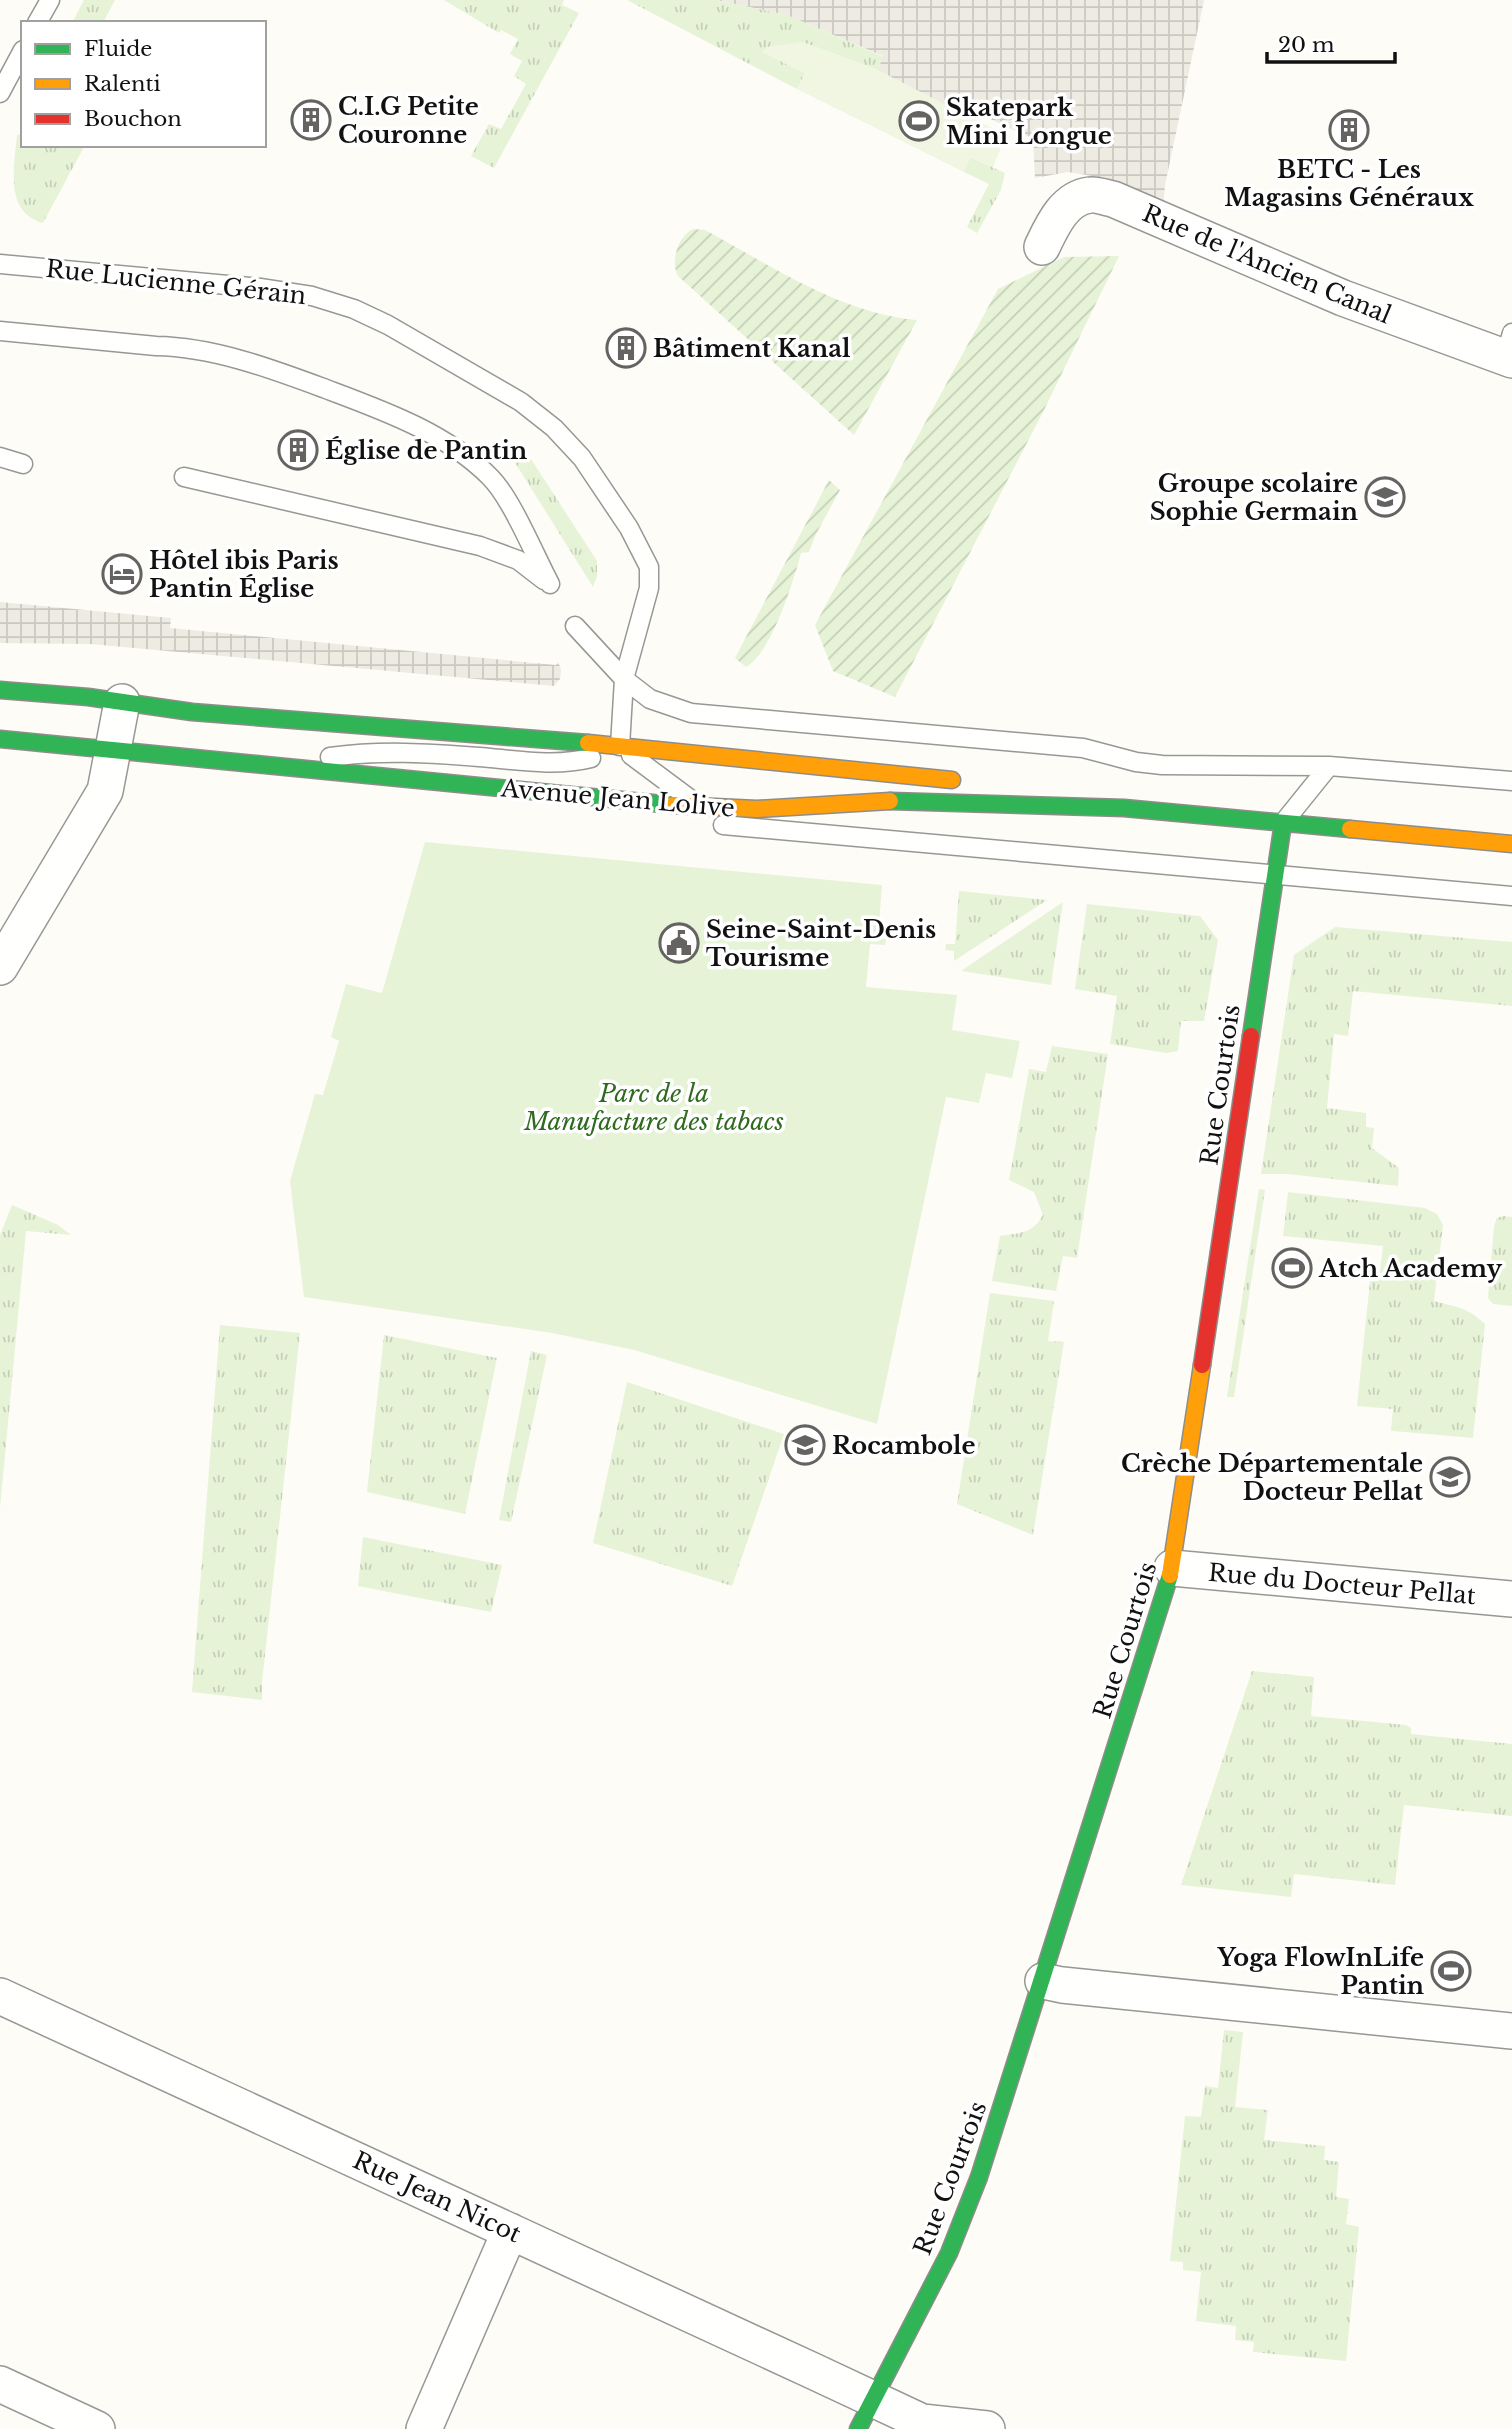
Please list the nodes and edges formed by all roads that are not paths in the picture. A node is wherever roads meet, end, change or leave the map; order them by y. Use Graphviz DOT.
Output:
graph roads {
  1 [pos="50,0"];
  2 [pos="38,21"];
  3 [pos="21,54"];
  4 [pos="0,93"];
  5 [pos="1042,247"];
  6 [pos="0,264"];
  7 [pos="0,331"];
  8 [pos="1510,350"];
  9 [pos="0,457"];
  10 [pos="23,464"];
  11 [pos="184,477"];
  12 [pos="575,626"];
  13 [pos="624,680"];
  14 [pos="0,690"];
  15 [pos="122,702"];
  16 [pos="0,739"];
  17 [pos="620,746"];
  18 [pos="114,751"];
  19 [pos="237,764"];
  20 [pos="1329,765"];
  21 [pos="1512,781"];
  22 [pos="971,782"];
  23 [pos="1023,789"];
  24 [pos="701,808"];
  25 [pos="1124,808"];
  26 [pos="1283,823"];
  27 [pos="1512,844"];
  28 [pos="1274,875"];
  29 [pos="1512,896"];
  30 [pos="0,967"];
  31 [pos="1172,1568"];
  32 [pos="1512,1599"];
  33 [pos="1043,1980"];
  34 [pos="0,1996"];
  35 [pos="1512,2032"];
  36 [pos="510,2231"];
  37 [pos="0,2384"];
  38 [pos="866,2414"];
  39 [pos="97,2429"];
  40 [pos="424,2429"];
  41 [pos="987,2429"];
  1 -- 2 [label="lane"];
  3 -- 4 [label="lane"];
  5 -- 8 [label="street, Rue de l'Ancien Canal"];
  6 -- 13 [label="lane, Rue Lucienne Gérain"];
  7 -- 11 [label="lane"];
  9 -- 10 [label="lane"];
  12 -- 13 [label="lane"];
  13 -- 17 [label="lane, Rue Lucienne Gérain"];
  13 -- 20 [label="lane"];
  14 -- 15 [label="main road, Avenue Jean Lolive"];
  15 -- 17 [label="main road, Avenue Jean Lolive"];
  15 -- 18 [label="street"];
  16 -- 18 [label="main road, Avenue Jean Lolive"];
  17 -- 19 [label="lane"];
  17 -- 22 [label="main road, Avenue Jean Lolive"];
  17 -- 24 [label="lane"];
  18 -- 19 [label="main road, Avenue Jean Lolive"];
  18 -- 30 [label="street"];
  19 -- 24 [label="main road, Avenue Jean Lolive"];
  20 -- 21 [label="lane"];
  20 -- 26 [label="lane"];
  23 -- 25 [label="main road, Avenue Jean Lolive"];
  24 -- 25 [label="main road, Avenue Jean Lolive"];
  24 -- 28 [label="lane"];
  25 -- 26 [label="main road, Avenue Jean Lolive"];
  26 -- 27 [label="main road, Avenue Jean Lolive"];
  26 -- 28 [label="main road, Rue Courtois"];
  28 -- 29 [label="lane"];
  28 -- 31 [label="main road, Rue Courtois"];
  31 -- 32 [label="street, Rue du Docteur Pellat"];
  31 -- 33 [label="main road, Rue Courtois"];
  33 -- 35 [label="street"];
  33 -- 38 [label="main road, Rue Courtois"];
  34 -- 36 [label="street, Rue Jean Nicot"];
  36 -- 38 [label="street, Rue Jean Nicot"];
  36 -- 40 [label="street"];
  37 -- 39 [label="street"];
  38 -- 41 [label="street, Rue Jean Nicot"];
}
